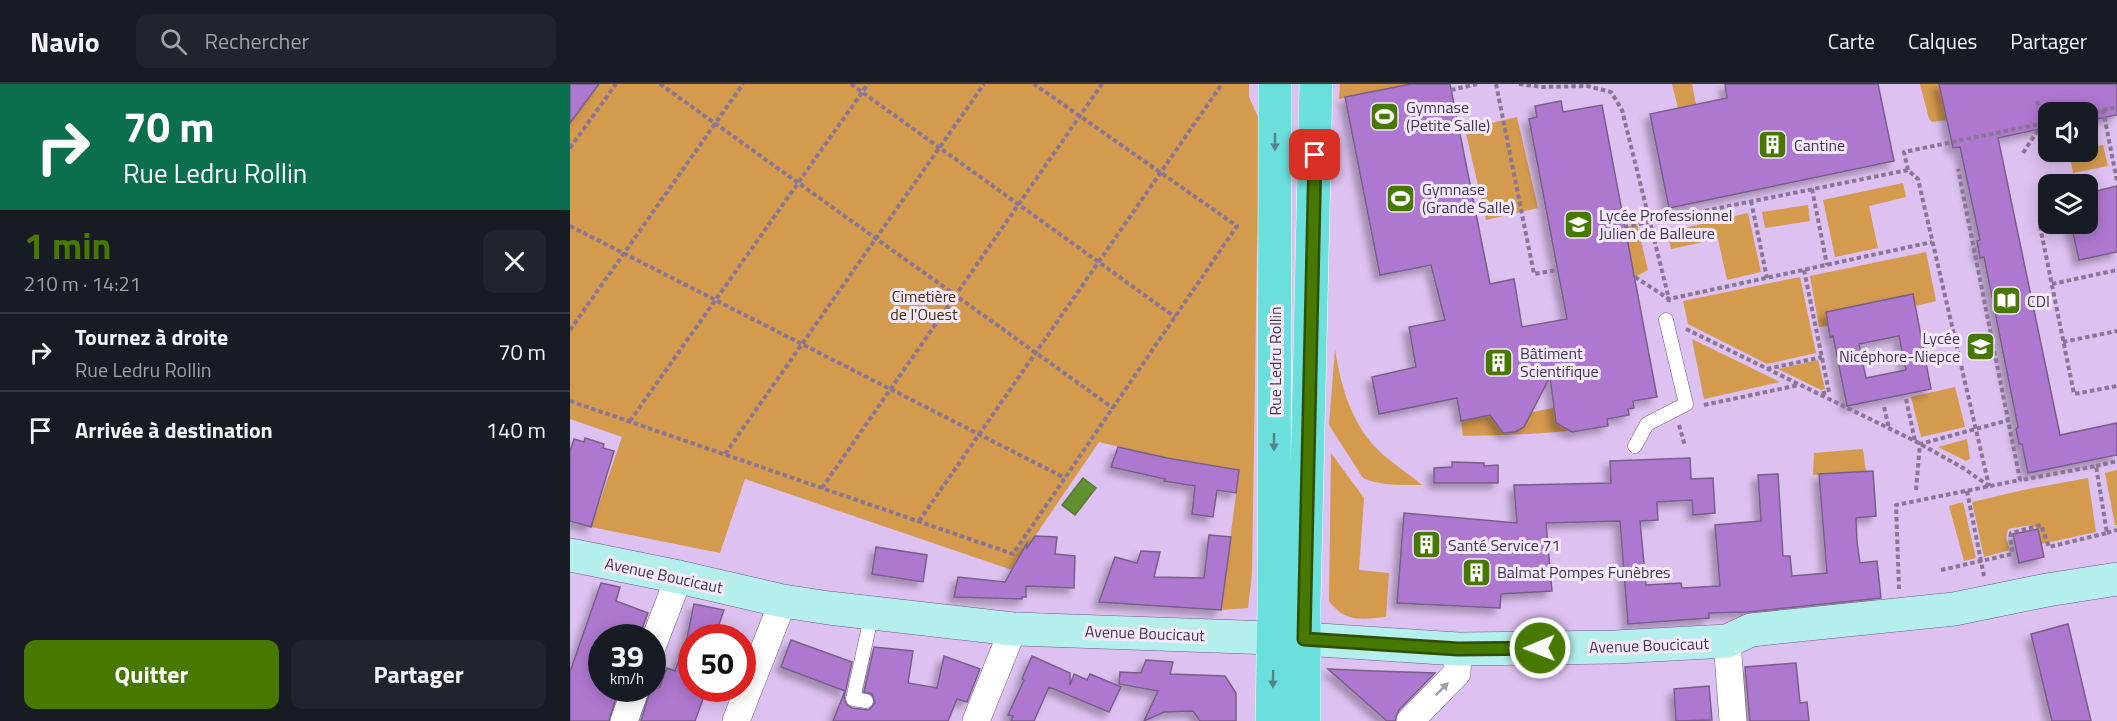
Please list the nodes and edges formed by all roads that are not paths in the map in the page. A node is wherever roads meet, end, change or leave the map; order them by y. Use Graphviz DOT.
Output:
graph roads {
  1 [pos="1275,84"];
  2 [pos="1316,84"];
  3 [pos="1666,320"];
  4 [pos="1635,446"];
  5 [pos="570,555"];
  6 [pos="679,577"];
  7 [pos="2117,579"];
  8 [pos="2117,588"];
  9 [pos="783,601"];
  10 [pos="872,613"];
  11 [pos="661,624"];
  12 [pos="1013,629"];
  13 [pos="1289,638"];
  14 [pos="1727,641"];
  15 [pos="1458,649"];
  16 [pos="866,701"];
  17 [pos="631,702"];
  18 [pos="624,721"];
  19 [pos="736,721"];
  20 [pos="976,721"];
  21 [pos="1272,721"];
  22 [pos="1304,721"];
  23 [pos="1410,721"];
  24 [pos="1733,721"];
  1 -- 13 [label="main road, Rue Ledru Rollin, one-way"];
  2 -- 13 [label="main road, Rue Ledru Rollin"];
  3 -- 4 [label="lane"];
  5 -- 6 [label="main road, Avenue Boucicaut"];
  6 -- 9 [label="main road, Avenue Boucicaut"];
  6 -- 11 [label="street"];
  7 -- 14 [label="main road, Avenue Boucicaut"];
  8 -- 14 [label="main road, Avenue Boucicaut"];
  9 -- 10 [label="main road, Avenue Boucicaut"];
  9 -- 19 [label="street"];
  10 -- 12 [label="main road, Avenue Boucicaut"];
  10 -- 16 [label="lane"];
  12 -- 13 [label="main road, Avenue Boucicaut"];
  12 -- 20 [label="street"];
  13 -- 15 [label="main road, Avenue Boucicaut"];
  13 -- 21 [label="main road, one-way"];
  13 -- 22 [label="main road"];
  14 -- 15 [label="main road, Avenue Boucicaut"];
  14 -- 24 [label="street"];
  23 -- 15 [label="street, one-way"];
  17 -- 18 [label="street"];
}
